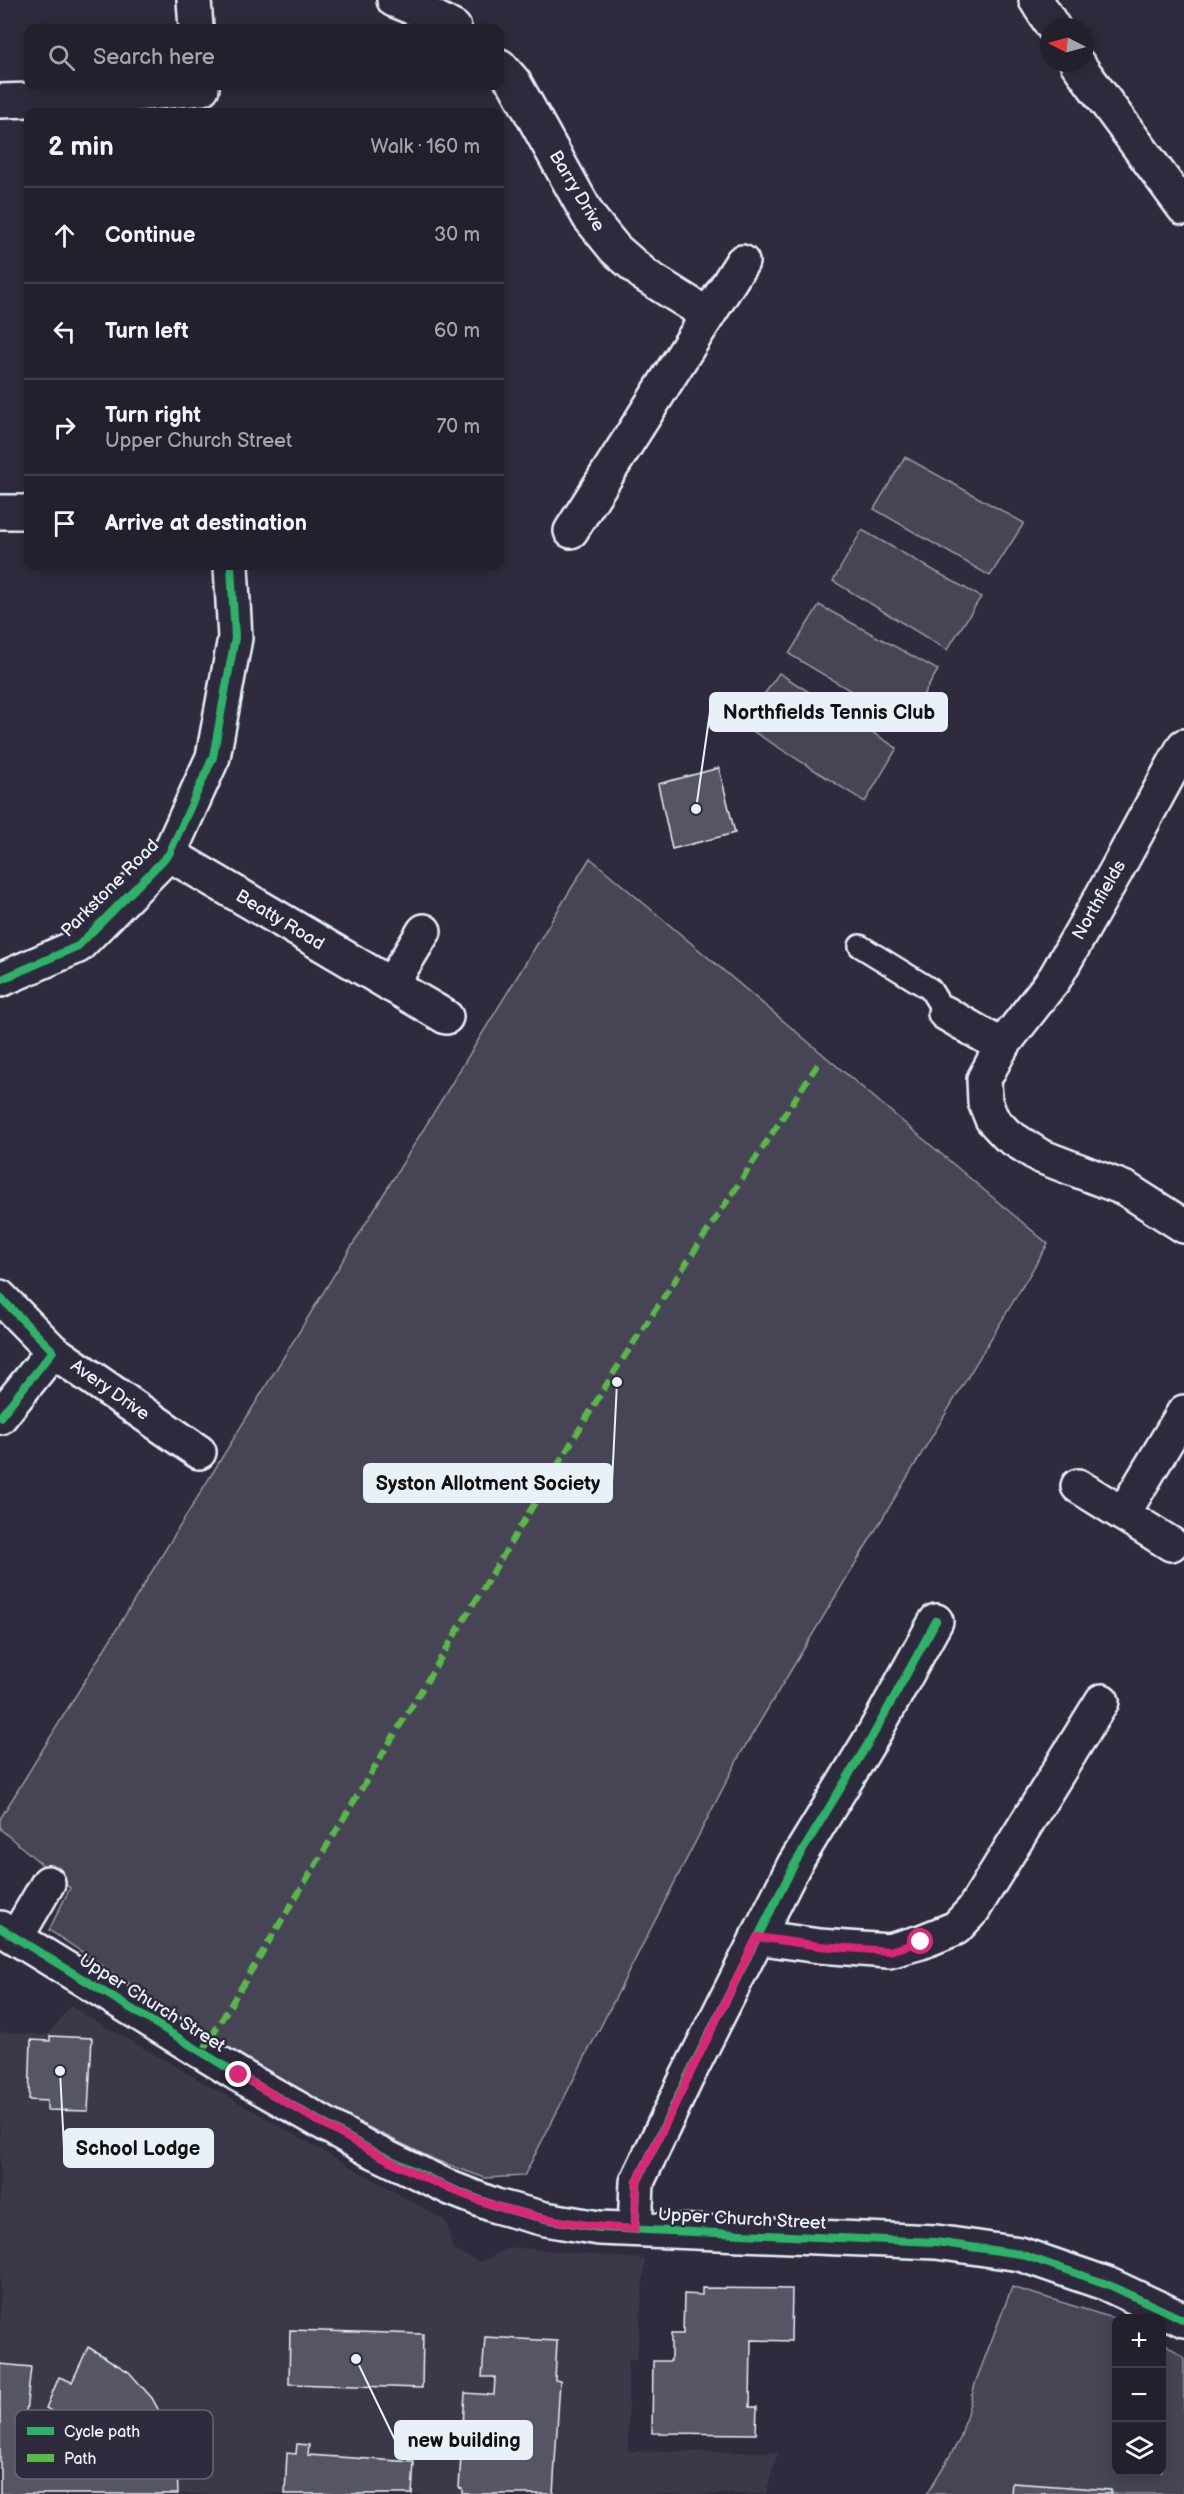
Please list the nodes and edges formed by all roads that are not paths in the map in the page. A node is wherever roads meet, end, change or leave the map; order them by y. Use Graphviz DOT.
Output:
graph roads {
  1 [pos="394,0"];
  2 [pos="1036,0"];
  3 [pos="1047,18"];
  4 [pos="447,24"];
  5 [pos="504,71"];
  6 [pos="1084,72"];
  7 [pos="202,95"];
  8 [pos="0,101"];
  9 [pos="1184,208"];
  10 [pos="742,262"];
  11 [pos="708,315"];
  12 [pos="0,512"];
  13 [pos="24,512"];
  14 [pos="572,531"];
  15 [pos="231,570"];
  16 [pos="1184,746"];
  17 [pos="169,854"];
  18 [pos="424,931"];
  19 [pos="860,946"];
  20 [pos="0,980"];
  21 [pos="392,985"];
  22 [pos="945,1013"];
  23 [pos="446,1017"];
  24 [pos="1002,1046"];
  25 [pos="1184,1226"];
  26 [pos="0,1298"];
  27 [pos="53,1350"];
  28 [pos="1184,1412"];
  29 [pos="0,1416"];
  30 [pos="199,1452"];
  31 [pos="1078,1486"];
  32 [pos="1123,1514"];
  33 [pos="1171,1544"];
  34 [pos="936,1621"];
  35 [pos="1102,1701"];
  36 [pos="48,1883"];
  37 [pos="8,1932"];
  38 [pos="757,1937"];
  39 [pos="635,2229"];
  40 [pos="1184,2320"];
  1 -- 4 [label="street"];
  2 -- 3 [label="street"];
  5 -- 11 [label="street, Barry Drive"];
  6 -- 9 [label="street"];
  7 -- 8 [label="street"];
  10 -- 11 [label="street"];
  11 -- 14 [label="street"];
  12 -- 13 [label="street"];
  15 -- 17 [label="street, Parkstone Road"];
  16 -- 24 [label="street, Northfields"];
  17 -- 20 [label="street, Parkstone Road"];
  17 -- 21 [label="street, Beatty Road"];
  18 -- 21 [label="street"];
  19 -- 22 [label="lane"];
  21 -- 23 [label="street, Beatty Road"];
  22 -- 24 [label="street"];
  24 -- 25 [label="street, Northfields"];
  26 -- 27 [label="street, Avery Drive"];
  27 -- 29 [label="street"];
  27 -- 30 [label="street, Avery Drive"];
  28 -- 32 [label="street"];
  31 -- 32 [label="street"];
  32 -- 33 [label="street"];
  34 -- 38 [label="street"];
  35 -- 38 [label="street"];
  36 -- 37 [label="street, Upper Church Street"];
  37 -- 39 [label="street, Upper Church Street"];
  38 -- 39 [label="street"];
  39 -- 40 [label="street, Upper Church Street"];
}
